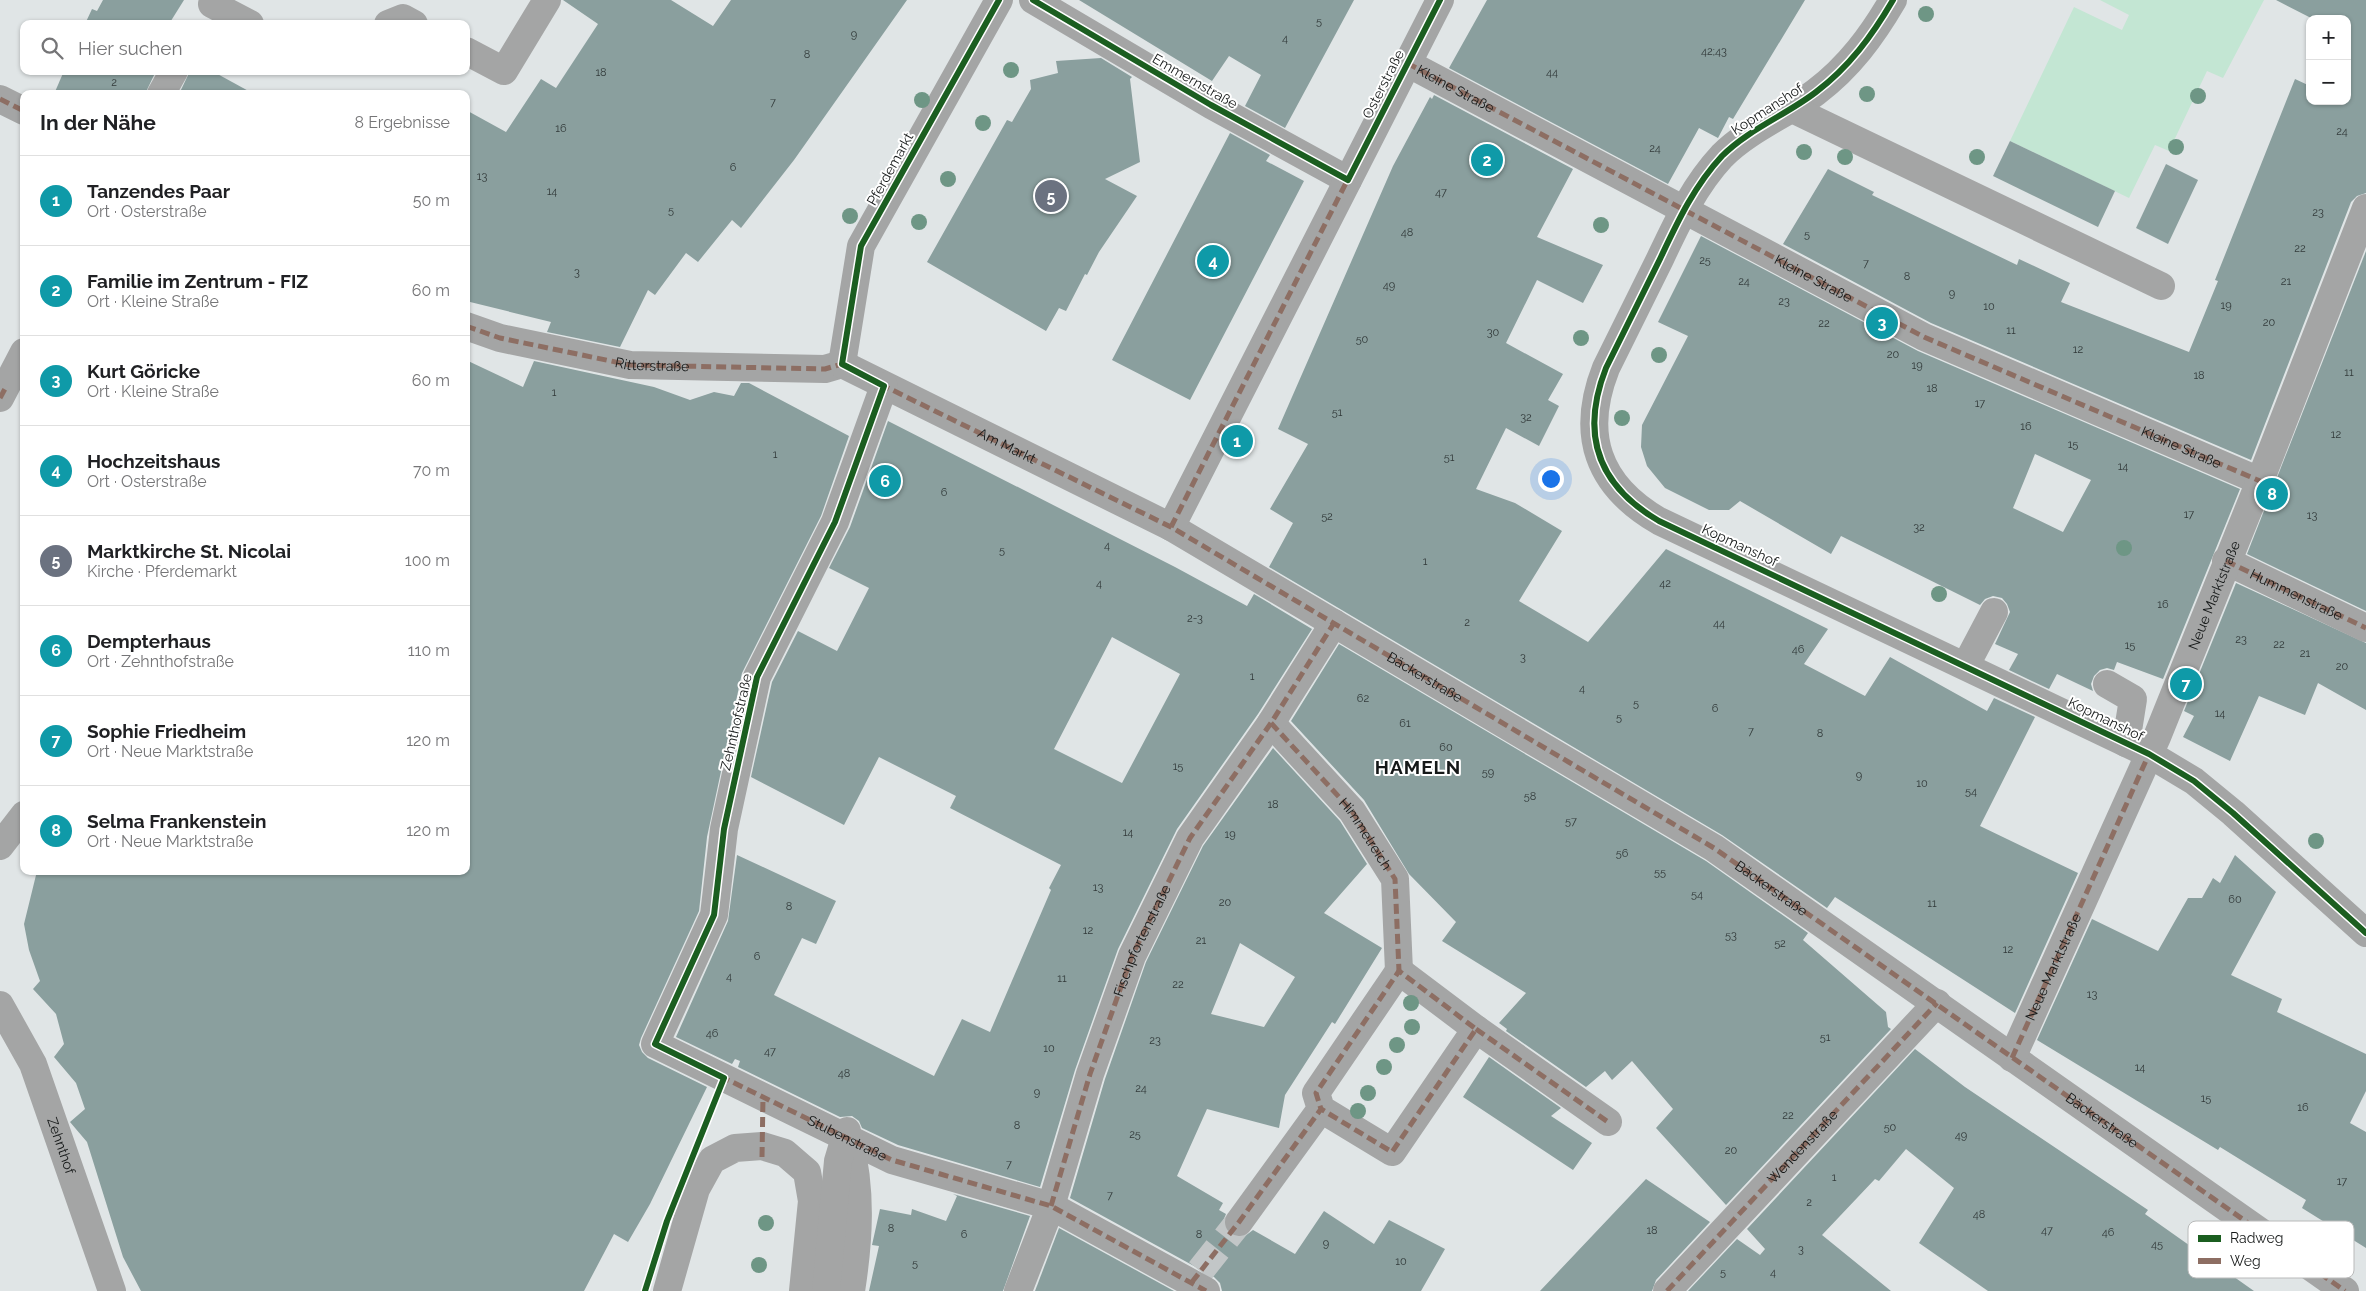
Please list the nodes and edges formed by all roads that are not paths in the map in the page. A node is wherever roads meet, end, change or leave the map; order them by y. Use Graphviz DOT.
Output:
graph roads {
  1 [pos="547,0"];
  2 [pos="999,0"];
  3 [pos="1033,0"];
  4 [pos="1440,0"];
  5 [pos="1893,0"];
  6 [pos="209,9"];
  7 [pos="239,20"];
  8 [pos="470,53"];
  9 [pos="1407,64"];
  10 [pos="172,75"];
  11 [pos="163,90"];
  12 [pos="0,99"];
  13 [pos="1790,108"];
  14 [pos="20,109"];
  15 [pos="1348,180"];
  16 [pos="2366,208"];
  17 [pos="1683,211"];
  18 [pos="2161,286"];
  19 [pos="470,327"];
  20 [pos="20,364"];
  21 [pos="842,364"];
  22 [pos="884,386"];
  23 [pos="10,393"];
  24 [pos="2260,481"];
  25 [pos="1171,527"];
  26 [pos="2226,561"];
  27 [pos="1994,612"];
  28 [pos="1334,623"];
  29 [pos="2366,628"];
  30 [pos="1966,665"];
  31 [pos="2107,684"];
  32 [pos="1271,723"];
  33 [pos="2138,748"];
  34 [pos="20,820"];
  35 [pos="0,846"];
  36 [pos="2366,933"];
  37 [pos="1399,971"];
  38 [pos="1937,1003"];
  39 [pos="0,1005"];
  40 [pos="1476,1029"];
  41 [pos="655,1044"];
  42 [pos="2012,1058"];
  43 [pos="1321,1109"];
  44 [pos="1608,1122"];
  45 [pos="847,1138"];
  46 [pos="1051,1206"];
  47 [pos="2244,1221"];
  48 [pos="1239,1222"];
  49 [pos="2325,1278"];
  50 [pos="1199,1282"];
  51 [pos="112,1291"];
  52 [pos="668,1291"];
  53 [pos="803,1291"];
  54 [pos="826,1291"];
  55 [pos="851,1291"];
  56 [pos="1018,1291"];
  57 [pos="1667,1291"];
  58 [pos="2344,1291"];
  1 -- 8 [label="street"];
  2 -- 21 [label="street, Pferdemarkt"];
  3 -- 15 [label="street, Emmernstraße"];
  4 -- 9 [label="street, Osterstraße"];
  5 -- 13 [label="street, Kopmanshof"];
  6 -- 7 [label="street"];
  9 -- 15 [label="street, Osterstraße"];
  9 -- 17 [label="street, Kleine Straße"];
  10 -- 11 [label="street"];
  12 -- 14 [label="street"];
  13 -- 17 [label="street, Kopmanshof"];
  13 -- 18 [label="street, Kopmanshof"];
  15 -- 25 [label="street, Osterstraße"];
  16 -- 24 [label="street, Neue Marktstraße"];
  17 -- 24 [label="street, Kleine Straße"];
  17 -- 30 [label="street, Kopmanshof"];
  19 -- 21 [label="street, Ritterstraße"];
  20 -- 23 [label="street"];
  21 -- 22 [label="street, Am Markt"];
  22 -- 25 [label="street, Am Markt"];
  22 -- 41 [label="street, Zehnthofstraße"];
  24 -- 26 [label="street, Neue Marktstraße"];
  25 -- 28 [label="street, Bäckerstraße"];
  26 -- 29 [label="street, Hummenstraße"];
  26 -- 33 [label="street, Neue Marktstraße"];
  27 -- 30 [label="street"];
  28 -- 32 [label="street, Fischpfortenstraße"];
  28 -- 38 [label="street, Bäckerstraße"];
  30 -- 33 [label="street, Kopmanshof"];
  31 -- 33 [label="street"];
  32 -- 37 [label="street, Himmelreich"];
  32 -- 46 [label="street, Fischpfortenstraße"];
  33 -- 36 [label="street, Kopmanshof"];
  33 -- 42 [label="street, Neue Marktstraße"];
  34 -- 35 [label="street"];
  37 -- 40 [label="street"];
  37 -- 43 [label="street"];
  38 -- 42 [label="street, Bäckerstraße"];
  38 -- 57 [label="street, Wendenstraße"];
  39 -- 51 [label="street, Zehnthof"];
  40 -- 43 [label="street"];
  40 -- 44 [label="street"];
  41 -- 45 [label="street, Stubenstraße"];
  42 -- 47 [label="street, Bäckerstraße"];
  43 -- 48 [label="street"];
  45 -- 46 [label="street, Stubenstraße"];
  45 -- 54 [label="street"];
  45 -- 55 [label="street"];
  46 -- 50 [label="street, Stubenstraße"];
  46 -- 56 [label="street, Fischpfortenstraße"];
  49 -- 58 [label="street, Bäckerstraße"];
  52 -- 53 [label="street"];
}
